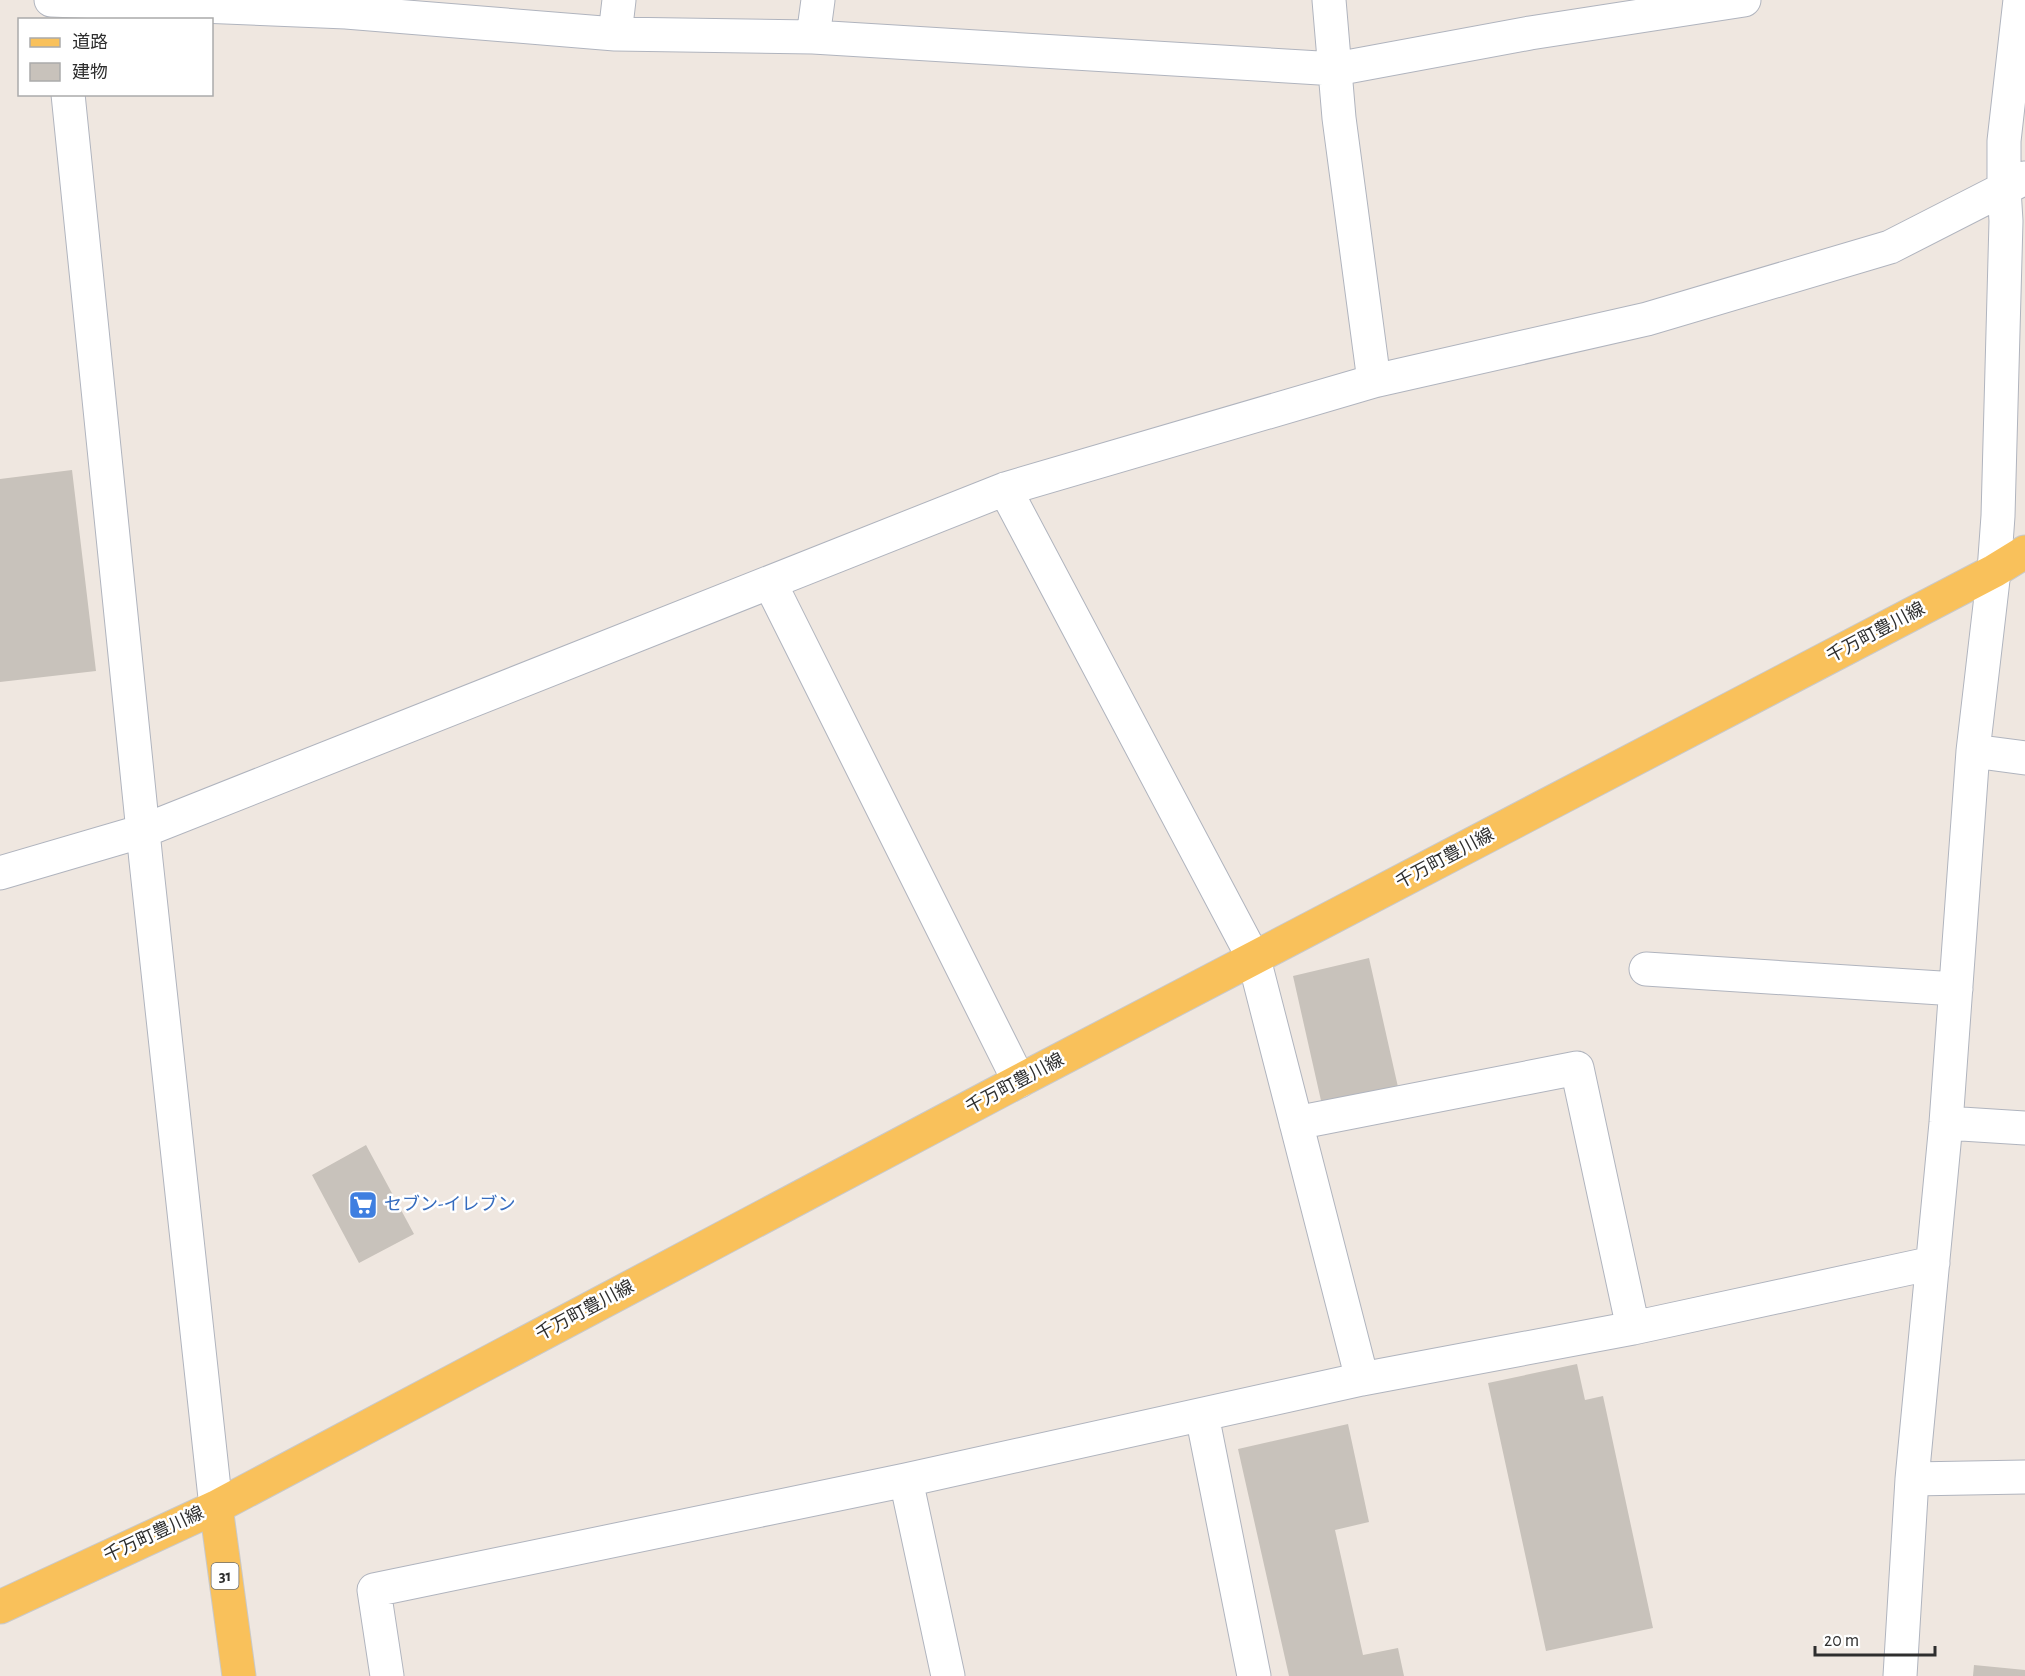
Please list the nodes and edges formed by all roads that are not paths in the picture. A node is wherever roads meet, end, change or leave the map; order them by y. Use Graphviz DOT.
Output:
graph roads {
  1 [pos="619,0"];
  2 [pos="818,0"];
  3 [pos="1329,0"];
  4 [pos="1744,0"];
  5 [pos="2020,0"];
  6 [pos="57,5"];
  7 [pos="615,34"];
  8 [pos="813,37"];
  9 [pos="1336,69"];
  10 [pos="68,96"];
  11 [pos="2014,183"];
  12 [pos="1374,381"];
  13 [pos="1005,489"];
  14 [pos="2025,552"];
  15 [pos="1994,571"];
  16 [pos="770,583"];
  17 [pos="1973,751"];
  18 [pos="2025,758"];
  19 [pos="143,831"];
  20 [pos="0,873"];
  21 [pos="1254,959"];
  22 [pos="1646,969"];
  23 [pos="1956,989"];
  24 [pos="1019,1082"];
  25 [pos="1296,1123"];
  26 [pos="1946,1123"];
  27 [pos="2025,1128"];
  28 [pos="1933,1263"];
  29 [pos="1633,1328"];
  30 [pos="1362,1380"];
  31 [pos="1202,1415"];
  32 [pos="2025,1477"];
  33 [pos="1912,1479"];
  34 [pos="906,1480"];
  35 [pos="216,1507"];
  36 [pos="0,1607"];
  37 [pos="238,1666"];
  38 [pos="387,1676"];
  39 [pos="948,1676"];
  40 [pos="1254,1676"];
  41 [pos="1900,1676"];
  1 -- 7 [label="street"];
  2 -- 8 [label="street"];
  3 -- 9 [label="street"];
  4 -- 9 [label="street"];
  5 -- 11 [label="street"];
  6 -- 7 [label="street"];
  7 -- 8 [label="street"];
  8 -- 9 [label="street"];
  9 -- 12 [label="street"];
  10 -- 19 [label="street"];
  11 -- 12 [label="street"];
  11 -- 15 [label="street"];
  12 -- 13 [label="street"];
  13 -- 16 [label="street"];
  13 -- 21 [label="street"];
  14 -- 15 [label="main road, 千万町豊川線"];
  15 -- 17 [label="street"];
  15 -- 21 [label="main road, 千万町豊川線"];
  16 -- 19 [label="street"];
  16 -- 24 [label="street"];
  17 -- 18 [label="street"];
  17 -- 23 [label="street"];
  19 -- 20 [label="street"];
  19 -- 35 [label="street"];
  21 -- 24 [label="main road, 千万町豊川線"];
  21 -- 25 [label="street"];
  22 -- 23 [label="street"];
  23 -- 26 [label="street"];
  24 -- 35 [label="main road, 千万町豊川線"];
  25 -- 29 [label="street"];
  25 -- 30 [label="street"];
  26 -- 27 [label="street"];
  26 -- 28 [label="street"];
  28 -- 29 [label="street"];
  28 -- 33 [label="street"];
  29 -- 30 [label="street"];
  30 -- 31 [label="street"];
  31 -- 34 [label="street"];
  31 -- 40 [label="street"];
  32 -- 33 [label="street"];
  33 -- 41 [label="street"];
  34 -- 38 [label="street"];
  34 -- 39 [label="street"];
  35 -- 36 [label="main road, 千万町豊川線"];
  35 -- 37 [label="main road, 31"];
}
